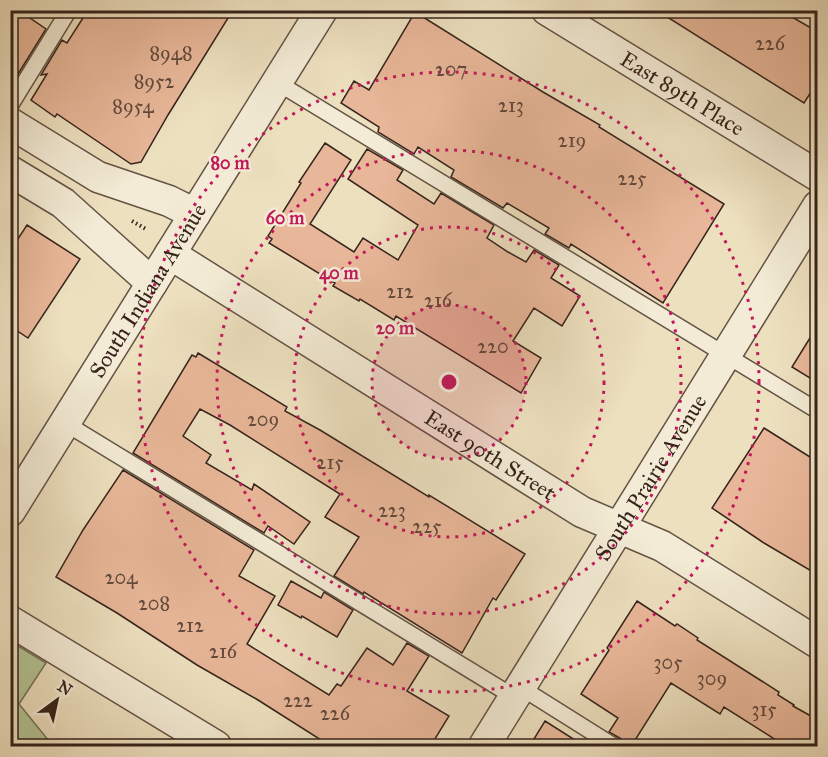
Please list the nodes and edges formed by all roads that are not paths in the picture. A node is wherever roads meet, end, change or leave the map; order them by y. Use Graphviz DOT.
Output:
graph roads {
  1 [pos="69,10"];
  2 [pos="322,10"];
  3 [pos="547,10"];
  4 [pos="278,83"];
  5 [pos="10,106"];
  6 [pos="10,123"];
  7 [pos="10,171"];
  8 [pos="818,177"];
  9 [pos="818,206"];
  10 [pos="195,214"];
  11 [pos="170,254"];
  12 [pos="152,283"];
  13 [pos="726,354"];
  14 [pos="818,411"];
  15 [pos="65,423"];
  16 [pos="10,511"];
  17 [pos="619,527"];
  18 [pos="10,621"];
  19 [pos="818,643"];
  20 [pos="517,692"];
  21 [pos="216,747"];
  22 [pos="484,747"];
  23 [pos="614,747"];
  1 -- 5 [label="lane"];
  2 -- 4 [label="street, South Indiana Avenue"];
  3 -- 8 [label="street, East 89th Place"];
  4 -- 10 [label="street, South Indiana Avenue"];
  4 -- 13 [label="lane"];
  6 -- 10 [label="street"];
  7 -- 12 [label="street"];
  9 -- 13 [label="street, South Prairie Avenue"];
  10 -- 11 [label="street, South Indiana Avenue"];
  11 -- 12 [label="street, South Indiana Avenue"];
  11 -- 17 [label="street, East 90th Street"];
  12 -- 15 [label="street, South Indiana Avenue"];
  13 -- 14 [label="lane"];
  13 -- 17 [label="street, South Prairie Avenue"];
  15 -- 16 [label="street, South Indiana Avenue"];
  15 -- 20 [label="lane"];
  17 -- 19 [label="street, East 90th Street"];
  17 -- 20 [label="street, South Prairie Avenue"];
  18 -- 21 [label="street"];
  20 -- 22 [label="street, South Prairie Avenue"];
  20 -- 23 [label="lane"];
}
